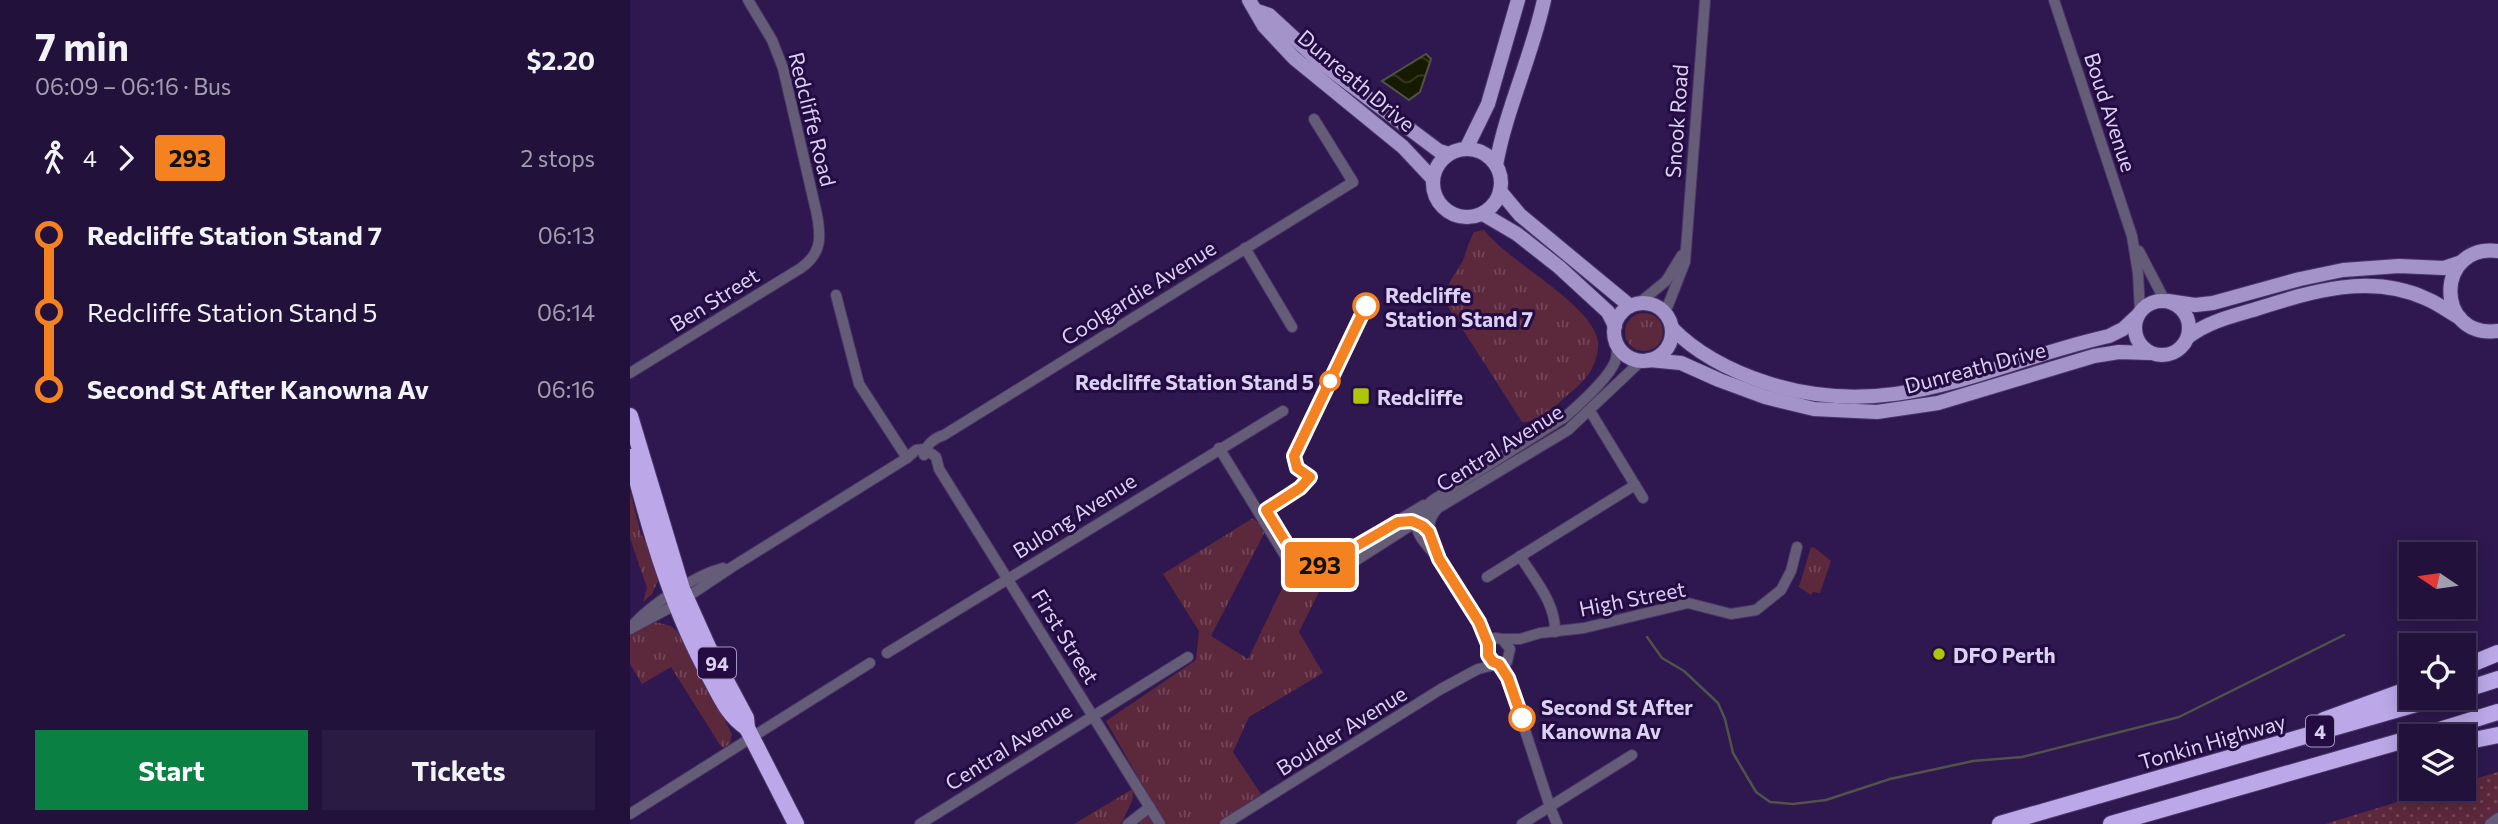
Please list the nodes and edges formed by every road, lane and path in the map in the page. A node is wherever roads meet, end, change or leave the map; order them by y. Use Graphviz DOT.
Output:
graph roads {
  1 [pos="748,0"];
  2 [pos="1518,0"];
  3 [pos="1544,0"];
  4 [pos="1705,0"];
  5 [pos="2054,0"];
  6 [pos="1253,5"];
  7 [pos="1314,119"];
  8 [pos="1466,149"];
  9 [pos="1449,155"];
  10 [pos="1496,165"];
  11 [pos="1433,179"];
  12 [pos="1500,191"];
  13 [pos="1483,214"];
  14 [pos="2132,236"];
  15 [pos="2498,243"];
  16 [pos="1685,246"];
  17 [pos="1245,248"];
  18 [pos="2482,251"];
  19 [pos="2498,251"];
  20 [pos="816,254"];
  21 [pos="2462,262"];
  22 [pos="836,295"];
  23 [pos="2166,301"];
  24 [pos="1634,305"];
  25 [pos="1665,313"];
  26 [pos="2139,313"];
  27 [pos="2460,318"];
  28 [pos="1292,327"];
  29 [pos="1615,327"];
  30 [pos="1672,328"];
  31 [pos="2498,331"];
  32 [pos="2188,337"];
  33 [pos="1617,345"];
  34 [pos="2150,353"];
  35 [pos="1645,361"];
  36 [pos="630,373"];
  37 [pos="1283,411"];
  38 [pos="1590,411"];
  39 [pos="630,416"];
  40 [pos="1222,446"];
  41 [pos="630,452"];
  42 [pos="927,453"];
  43 [pos="907,458"];
  44 [pos="1635,485"];
  45 [pos="1643,498"];
  46 [pos="1435,504"];
  47 [pos="1398,522"];
  48 [pos="1421,527"];
  49 [pos="1385,542"];
  50 [pos="1797,547"];
  51 [pos="1520,556"];
  52 [pos="1487,577"];
  53 [pos="1007,579"];
  54 [pos="679,597"];
  55 [pos="630,629"];
  56 [pos="1555,632"];
  57 [pos="1520,639"];
  58 [pos="1498,652"];
  59 [pos="887,653"];
  60 [pos="2498,653"];
  61 [pos="1188,657"];
  62 [pos="2476,662"];
  63 [pos="870,663"];
  64 [pos="2498,679"];
  65 [pos="2476,686"];
  66 [pos="2399,693"];
  67 [pos="2399,709"];
  68 [pos="2498,712"];
  69 [pos="1093,716"];
  70 [pos="2459,724"];
  71 [pos="750,734"];
  72 [pos="2498,735"];
  73 [pos="2476,740"];
  74 [pos="2399,742"];
  75 [pos="2399,752"];
  76 [pos="1632,755"];
  77 [pos="2330,762"];
  78 [pos="2204,766"];
  79 [pos="1150,807"];
  80 [pos="1550,807"];
  81 [pos="630,814"];
  82 [pos="2498,818"];
  83 [pos="796,824"];
  84 [pos="920,824"];
  85 [pos="1128,824"];
  86 [pos="1160,824"];
  87 [pos="1226,824"];
  88 [pos="1522,824"];
  89 [pos="1557,824"];
  90 [pos="2000,824"];
  91 [pos="2111,824"];
  92 [pos="2490,824"];
  1 -- 20 [label="street, Redcliffe Road"];
  2 -- 8 [label="main road"];
  3 -- 10 [label="main road"];
  4 -- 16 [label="street, Snook Road"];
  5 -- 14 [label="street, Boud Avenue"];
  6 -- 9 [label="main road, Dunreath Drive"];
  6 -- 11 [label="main road, Dunreath Drive"];
  7 -- 17 [label="street, Coolgardie Avenue"];
  8 -- 9 [label="main road"];
  8 -- 10 [label="main road"];
  9 -- 11 [label="main road"];
  10 -- 12 [label="main road"];
  11 -- 13 [label="main road"];
  12 -- 13 [label="main road"];
  12 -- 24 [label="main road"];
  13 -- 29 [label="main road"];
  14 -- 23 [label="street, Boud Avenue"];
  14 -- 26 [label="street, Boud Avenue"];
  15 -- 18 [label="street"];
  16 -- 24 [label="street, Snook Road"];
  16 -- 25 [label="street, Snook Road"];
  17 -- 28 [label="street"];
  17 -- 42 [label="street, Coolgardie Avenue"];
  18 -- 19 [label="main road"];
  18 -- 21 [label="main road"];
  20 -- 36 [label="street, Ben Street"];
  21 -- 23 [label="main road"];
  21 -- 27 [label="main road"];
  22 -- 43 [label="street"];
  23 -- 26 [label="main road"];
  23 -- 32 [label="main road"];
  24 -- 25 [label="main road"];
  24 -- 29 [label="main road"];
  25 -- 30 [label="main road"];
  26 -- 30 [label="main road, Dunreath Drive"];
  26 -- 34 [label="main road"];
  27 -- 31 [label="main road"];
  27 -- 32 [label="main road"];
  29 -- 33 [label="main road"];
  30 -- 35 [label="main road"];
  32 -- 34 [label="main road"];
  33 -- 35 [label="main road"];
  33 -- 46 [label="street, Central Avenue"];
  34 -- 35 [label="main road, Dunreath Drive"];
  35 -- 38 [label="street, Central Avenue"];
  37 -- 40 [label="street, Bulong Avenue"];
  38 -- 44 [label="street"];
  38 -- 46 [label="street, Central Avenue"];
  39 -- 54 [label="highway, 94"];
  40 -- 47 [label="street, Central Avenue"];
  40 -- 49 [label="street, Central Avenue"];
  40 -- 53 [label="street, Bulong Avenue"];
  41 -- 54 [label="highway, 94"];
  42 -- 43 [label="street, Coolgardie Avenue"];
  42 -- 53 [label="street, First Street"];
  43 -- 54 [label="street, Coolgardie Avenue"];
  44 -- 45 [label="street"];
  44 -- 51 [label="street"];
  46 -- 47 [label="street, Central Avenue"];
  46 -- 48 [label="street, Central Avenue"];
  47 -- 48 [label="street"];
  48 -- 49 [label="street, Central Avenue"];
  48 -- 49 [label="street, Central Avenue"];
  48 -- 58 [label="street"];
  50 -- 56 [label="street, High Street"];
  51 -- 52 [label="street"];
  51 -- 56 [label="street"];
  53 -- 59 [label="street, Bulong Avenue"];
  53 -- 69 [label="street, First Street"];
  54 -- 55 [label="street, Coolgardie Avenue"];
  54 -- 71 [label="highway, 94"];
  56 -- 57 [label="street, High Street"];
  57 -- 58 [label="street, Boulder Avenue"];
  58 -- 80 [label="street"];
  58 -- 87 [label="street, Boulder Avenue"];
  60 -- 62 [label="highway"];
  61 -- 69 [label="street, Central Avenue"];
  63 -- 71 [label="street"];
  64 -- 65 [label="highway"];
  66 -- 78 [label="highway"];
  67 -- 78 [label="highway, Tonkin Highway / 4"];
  68 -- 70 [label="highway"];
  69 -- 79 [label="street, First Street"];
  69 -- 84 [label="street, Central Avenue"];
  71 -- 81 [label="street"];
  71 -- 83 [label="highway, 94"];
  72 -- 73 [label="highway"];
  74 -- 77 [label="highway, 4"];
  75 -- 77 [label="highway"];
  76 -- 80 [label="street"];
  77 -- 91 [label="highway, 4"];
  78 -- 90 [label="highway, Tonkin Highway / 4"];
  79 -- 85 [label="street"];
  79 -- 86 [label="street, First Street"];
  80 -- 88 [label="street"];
  80 -- 89 [label="street"];
  82 -- 92 [label="street"];
}
